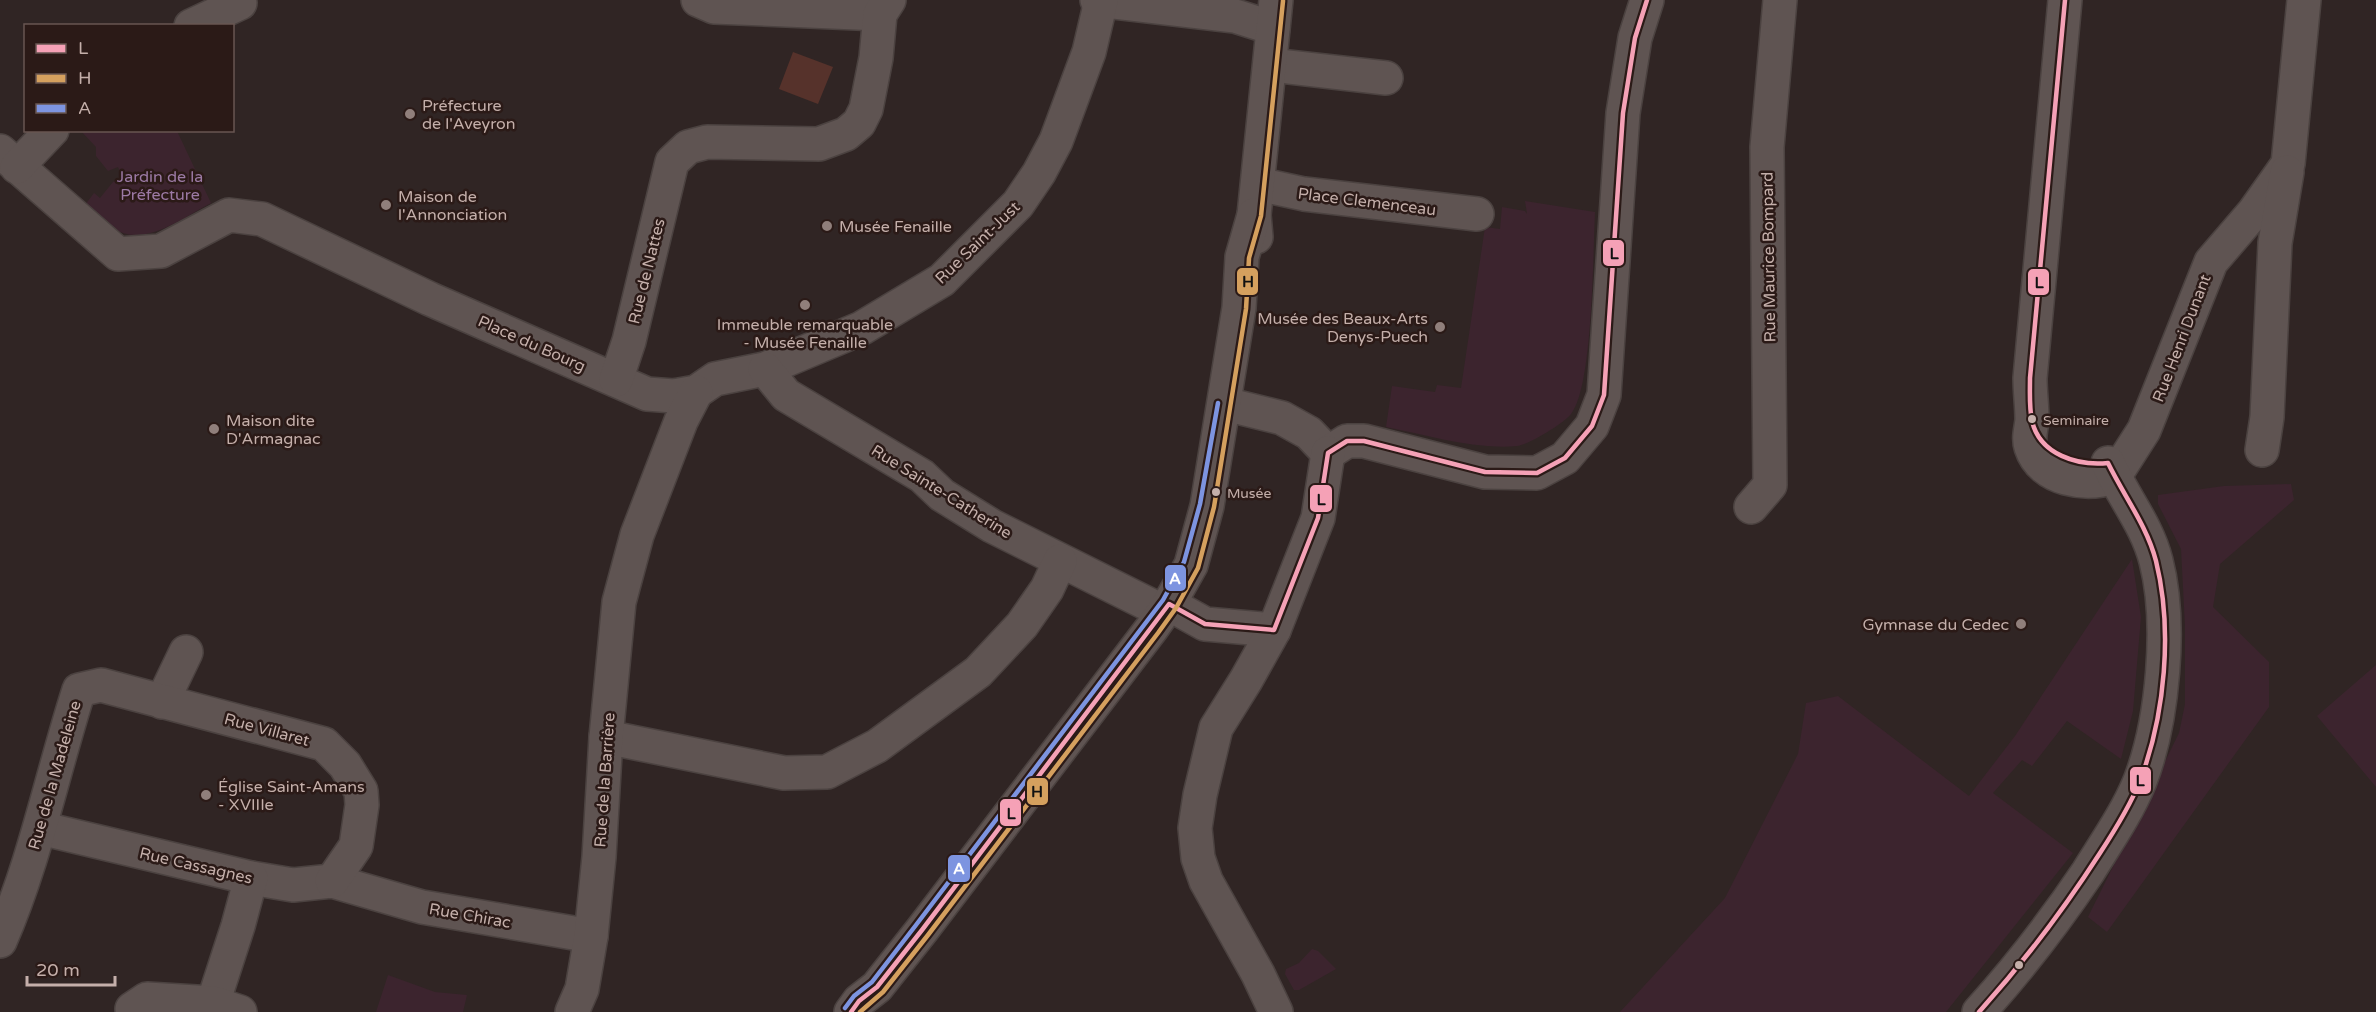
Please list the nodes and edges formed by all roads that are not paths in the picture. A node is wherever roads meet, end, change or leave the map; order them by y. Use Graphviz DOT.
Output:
graph roads {
  1 [pos="698,0"];
  2 [pos="1099,0"];
  3 [pos="1647,0"];
  4 [pos="1780,0"];
  5 [pos="2065,0"];
  6 [pos="2304,0"];
  7 [pos="240,3"];
  8 [pos="885,7"];
  9 [pos="1275,14"];
  10 [pos="195,24"];
  11 [pos="1270,65"];
  12 [pos="1386,78"];
  13 [pos="49,132"];
  14 [pos="9,159"];
  15 [pos="2288,164"];
  16 [pos="1256,200"];
  17 [pos="1477,214"];
  18 [pos="751,371"];
  19 [pos="616,380"];
  20 [pos="696,392"];
  21 [pos="1225,404"];
  22 [pos="2262,450"];
  23 [pos="1328,453"];
  24 [pos="2116,466"];
  25 [pos="1751,507"];
  26 [pos="1050,555"];
  27 [pos="1166,608"];
  28 [pos="1274,630"];
  29 [pos="186,652"];
  30 [pos="162,702"];
  31 [pos="606,737"];
  32 [pos="40,828"];
  33 [pos="251,878"];
  34 [pos="342,884"];
  35 [pos="7,905"];
  36 [pos="591,936"];
  37 [pos="0,941"];
  38 [pos="872,999"];
  39 [pos="226,1008"];
  40 [pos="132,1009"];
  41 [pos="572,1012"];
  42 [pos="851,1012"];
  43 [pos="1276,1012"];
  44 [pos="1979,1012"];
  1 -- 8 [label="street"];
  2 -- 9 [label="street"];
  2 -- 18 [label="street, Rue Saint-Just"];
  3 -- 23 [label="street"];
  4 -- 25 [label="street, Rue Maurice Bompard"];
  5 -- 24 [label="street"];
  6 -- 15 [label="street, Rue Henri Dunant"];
  7 -- 10 [label="street"];
  8 -- 19 [label="street, Rue de Nattes"];
  9 -- 11 [label="street"];
  11 -- 12 [label="street"];
  11 -- 16 [label="street"];
  13 -- 14 [label="street"];
  14 -- 19 [label="street, Place du Bourg"];
  15 -- 22 [label="street, Rue Henri Dunant"];
  15 -- 24 [label="street, Rue Henri Dunant"];
  16 -- 17 [label="street, Place Clemenceau"];
  16 -- 21 [label="street"];
  18 -- 20 [label="street, Place du Bourg"];
  18 -- 26 [label="street, Rue Sainte-Catherine"];
  19 -- 20 [label="street, Place du Bourg"];
  20 -- 31 [label="street, Rue de la Barrière"];
  21 -- 23 [label="street"];
  21 -- 27 [label="street"];
  23 -- 28 [label="street"];
  24 -- 44 [label="street"];
  26 -- 27 [label="street, Rue Sainte-Catherine"];
  26 -- 31 [label="street"];
  27 -- 28 [label="street, Rue Sainte-Catherine"];
  27 -- 38 [label="street"];
  28 -- 43 [label="street"];
  29 -- 30 [label="street"];
  30 -- 32 [label="street, Rue de la Madeleine"];
  30 -- 34 [label="street, Rue Villaret"];
  31 -- 36 [label="street, Rue de la Barrière"];
  32 -- 33 [label="street, Rue Cassagnes"];
  32 -- 35 [label="street, Rue de la Madeleine"];
  33 -- 34 [label="street, Rue Cassagnes"];
  33 -- 39 [label="street"];
  34 -- 36 [label="street, Rue Chirac"];
  35 -- 37 [label="street, Rue de la Madeleine"];
  36 -- 41 [label="street, Rue de la Barrière"];
  38 -- 42 [label="street"];
  39 -- 40 [label="street"];
}
